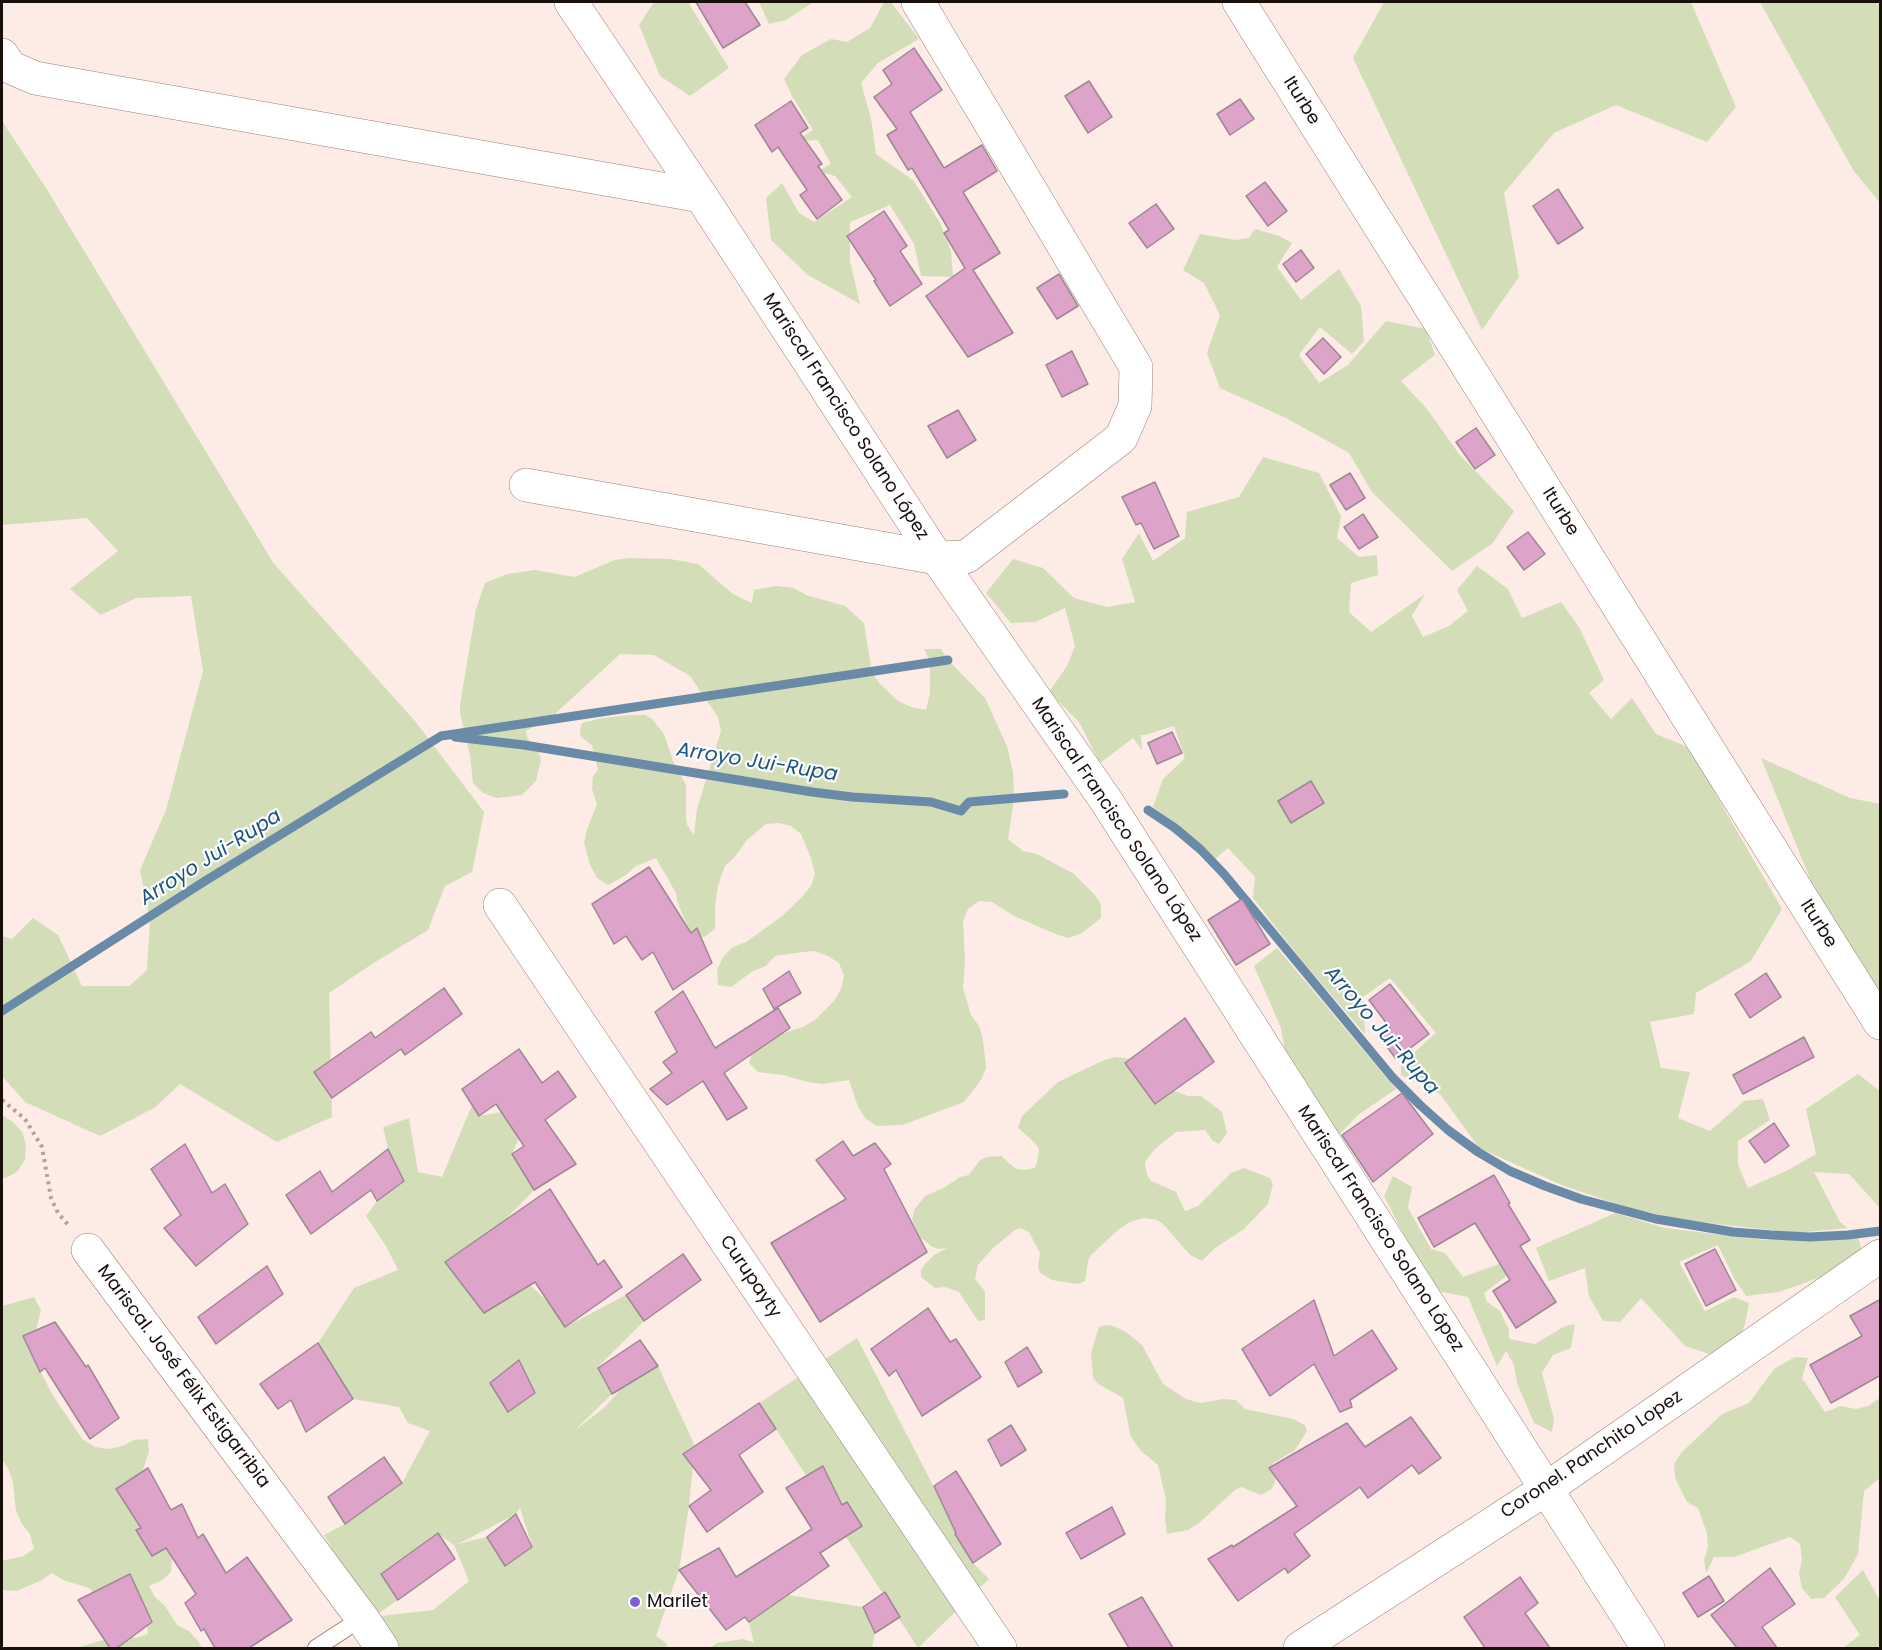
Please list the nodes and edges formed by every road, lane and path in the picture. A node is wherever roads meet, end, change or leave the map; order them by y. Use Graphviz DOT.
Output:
graph roads {
  1 [pos="571,2"];
  2 [pos="918,2"];
  3 [pos="1239,2"];
  4 [pos="2,55"];
  5 [pos="701,196"];
  6 [pos="526,485"];
  7 [pos="937,558"];
  8 [pos="500,905"];
  9 [pos="1881,1023"];
  10 [pos="2,1100"];
  11 [pos="88,1250"];
  12 [pos="1881,1256"];
  13 [pos="1546,1489"];
  14 [pos="362,1618"];
  15 [pos="316,1648"];
  16 [pos="382,1648"];
  17 [pos="1000,1648"];
  18 [pos="1300,1648"];
  19 [pos="1648,1648"];
  1 -- 5 [label="street, Mariscal Francisco Solano López"];
  2 -- 7 [label="street"];
  3 -- 9 [label="street, Iturbe"];
  4 -- 5 [label="street"];
  5 -- 7 [label="street, Mariscal Francisco Solano López"];
  6 -- 7 [label="street"];
  7 -- 13 [label="street, Mariscal Francisco Solano López"];
  8 -- 17 [label="street, Curupayty"];
  10 -- 11 [label="path, Mariscal. José Félix Estigarribia"];
  11 -- 14 [label="street, Mariscal. José Félix Estigarribia"];
  12 -- 13 [label="street, Coronel. Panchito Lopez"];
  13 -- 18 [label="street, Coronel. Panchito Lopez"];
  13 -- 19 [label="street, Mariscal Francisco Solano López"];
  14 -- 15 [label="lane"];
  14 -- 16 [label="street, Mariscal. José Félix Estigarribia"];
}
